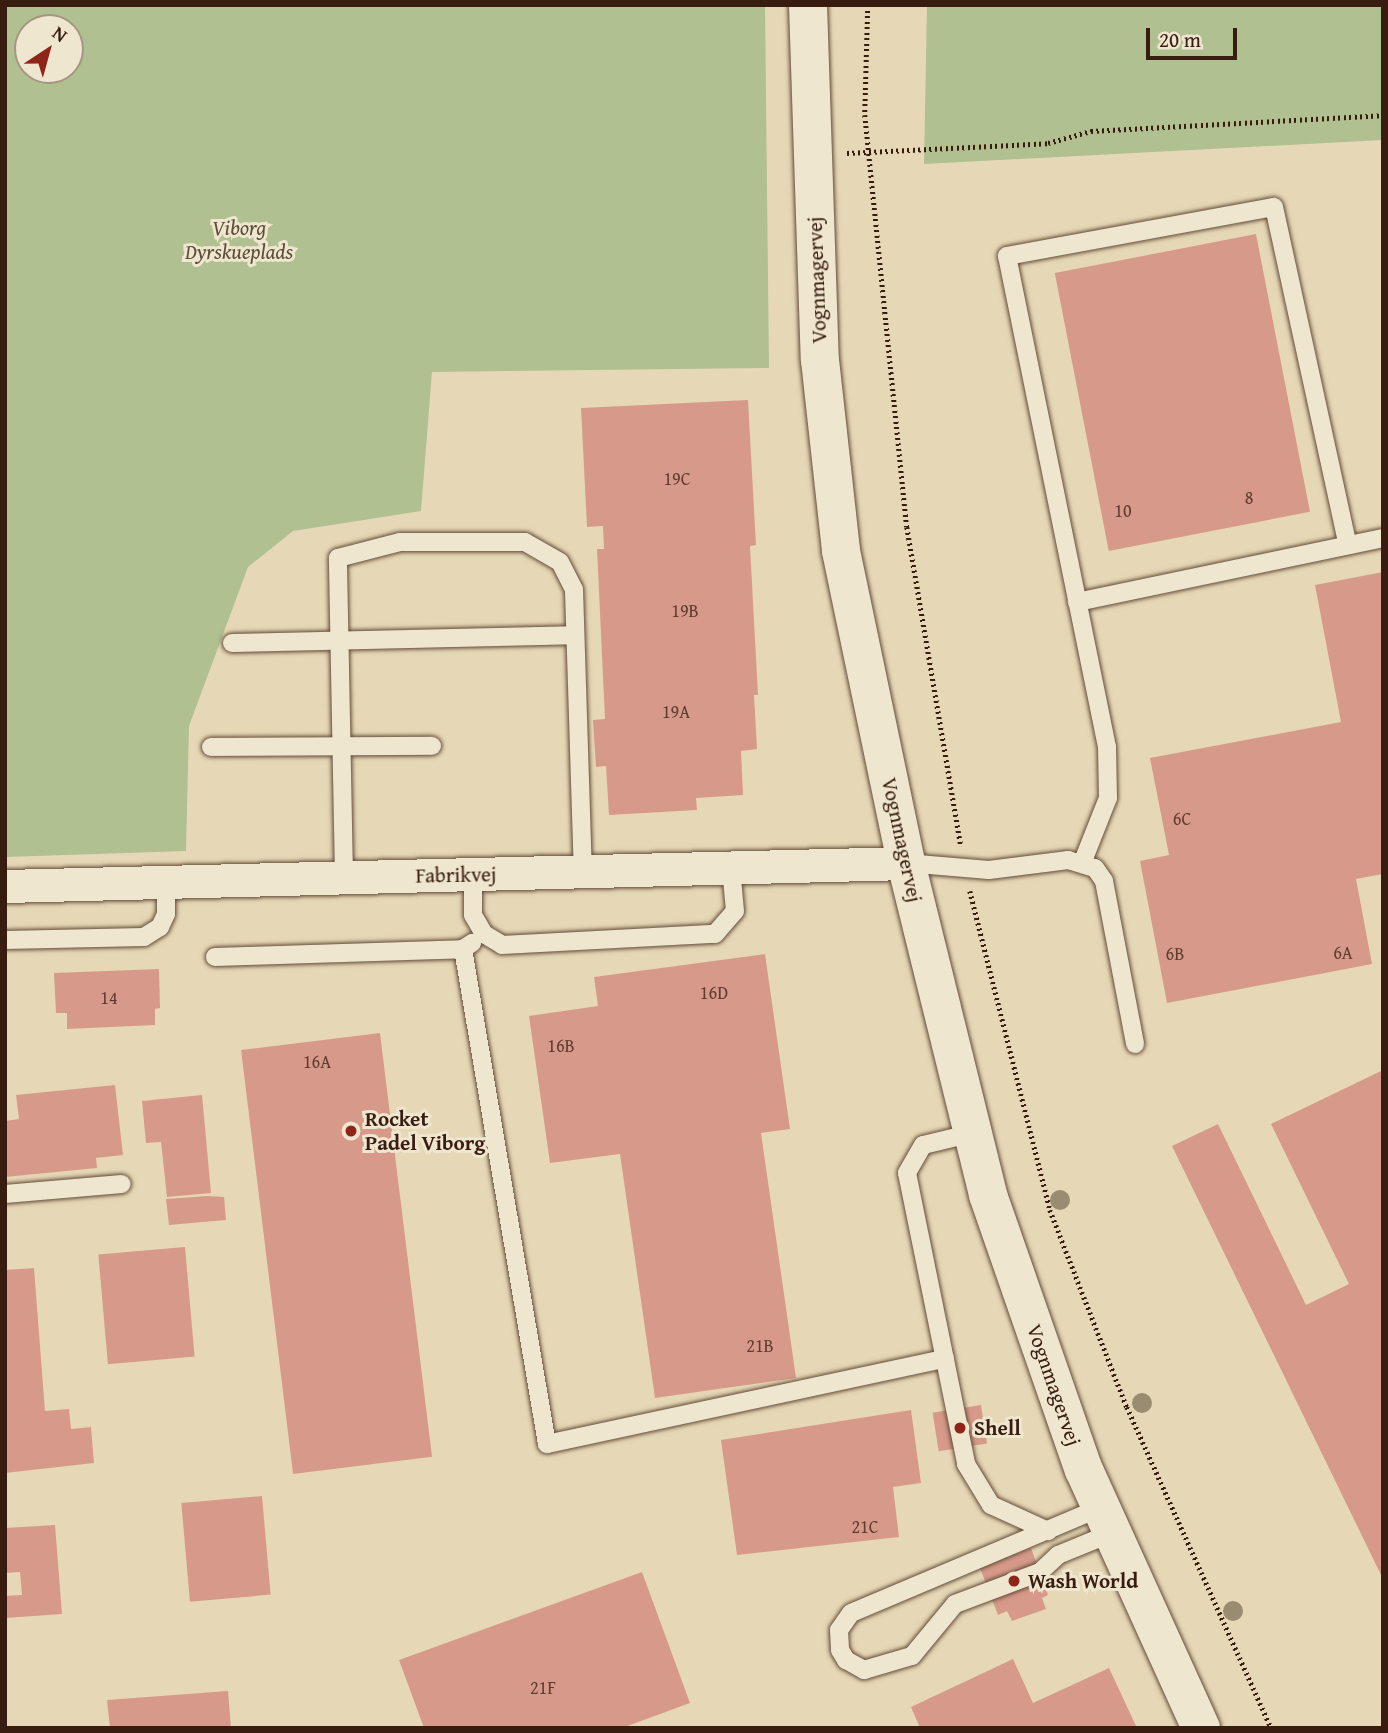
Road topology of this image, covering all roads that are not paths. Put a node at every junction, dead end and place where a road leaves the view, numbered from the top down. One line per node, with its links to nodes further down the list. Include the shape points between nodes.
1 (808, 5): 12 (street, Vognmagervej, via 820,360 838,524)
2 (1383, 538): 3 (lane)
3 (1348, 545): 4 (lane); 4 (lane, via 1274,207 1007,256)
4 (1077, 602): 11 (lane, via 1107,747 1108,772 1108,798)
5 (575, 635): 6 (lane); 6 (lane, via 574,590 560,562 525,542 400,542 338,558); 14 (lane)
6 (340, 640): 7 (lane); 8 (lane)
7 (232, 643)
8 (342, 746): 9 (lane); 10 (lane); 16 (lane)
9 (432, 746)
10 (211, 747)
11 (1083, 861): 12 (lane, via 989,870); 23 (lane, via 1104,881)
12 (906, 863): 13 (street, Fabrikvej); 24 (street, Vognmagervej)
13 (731, 868): 14 (street, Fabrikvej); 19 (lane, via 735,911 715,934 502,945)
14 (583, 871): 15 (street, Fabrikvej)
15 (473, 874): 16 (street, Fabrikvej); 19 (lane, via 473,915)
16 (344, 877): 17 (street, Fabrikvej)
17 (166, 882): 18 (street, Fabrikvej); 20 (lane, via 166,914 160,927 144,937)
18 (5, 886)
19 (484, 934): 21 (lane)
20 (5, 940)
21 (463, 949): 22 (lane); 27 (lane, via 547,1444)
22 (215, 957)
23 (1135, 1044)
24 (973, 1133): 27 (lane, via 923,1145 907,1172); 28 (street, Vognmagervej, via 988,1195 1084,1470)
25 (122, 1184): 26 (lane)
26 (5, 1194)
27 (945, 1359): 29 (lane, via 966,1464 991,1505)
28 (1108, 1520): 29 (lane); 29 (lane, via 1040,1572 955,1604 912,1656 874,1670 846,1660 838,1640 851,1613); 30 (street, Vognmagervej)
29 (1048, 1531)
30 (1163, 1638): 31 (street, Vognmagervej); 32 (street, Vognmagervej)
31 (1201, 1728)
32 (1215, 1728)

